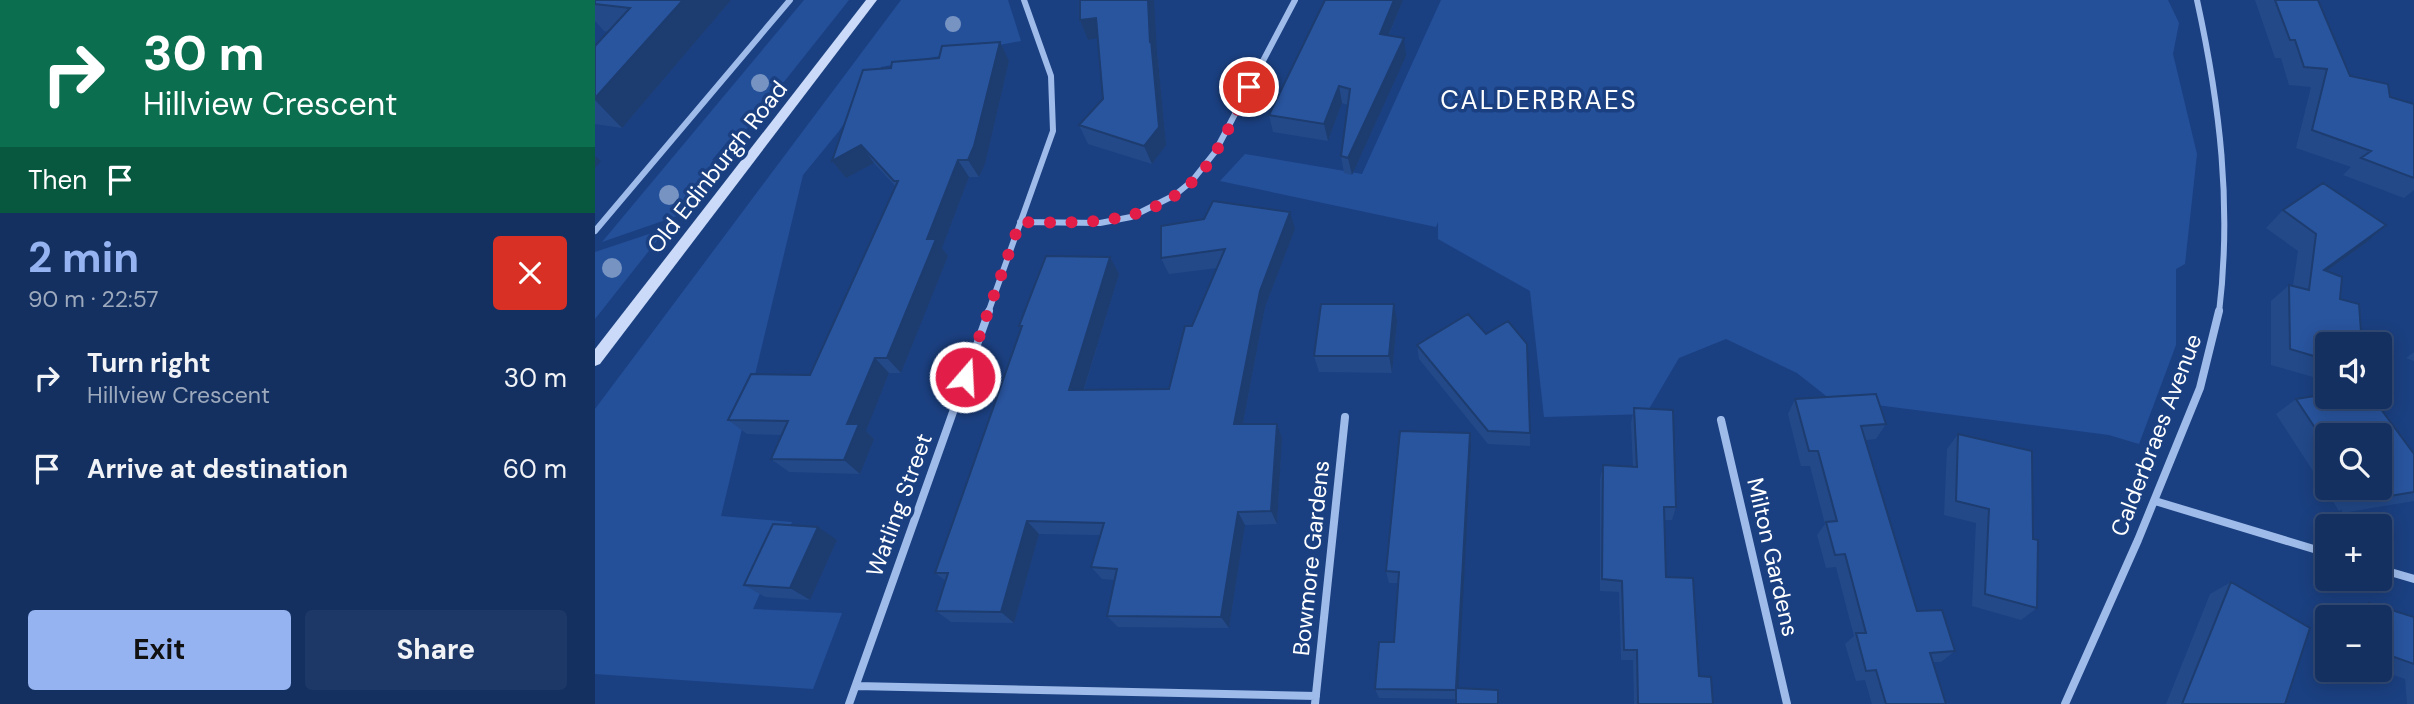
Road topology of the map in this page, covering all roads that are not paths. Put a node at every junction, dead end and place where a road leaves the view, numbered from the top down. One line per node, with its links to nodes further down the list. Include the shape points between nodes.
1 (790, 0): 7 (street)
2 (872, 0): 8 (main road, Old Edinburgh Road)
3 (1024, 0): 6 (street, Watling Street, via 1052,73 1056,100 1053,131)
4 (1295, 0): 6 (street, via 1215,152 1175,195 1131,217 1100,223)
5 (2197, 0): 11 (street, Calderbraes Avenue, via 2221,114 2226,217 2221,300 2210,358)
6 (1020, 222): 15 (street, Watling Street)
7 (595, 231)
8 (595, 360)
9 (1345, 417): 16 (street, Bowmore Gardens)
10 (1721, 420): 18 (street, Milton Gardens)
11 (2155, 501): 12 (street); 19 (street, Calderbraes Avenue)
12 (2315, 549)
13 (2392, 573): 14 (street)
14 (2414, 579)
15 (856, 685): 16 (street); 17 (street, Watling Street)
16 (1315, 700)
17 (849, 704)
18 (1787, 704)
19 (2065, 704)

